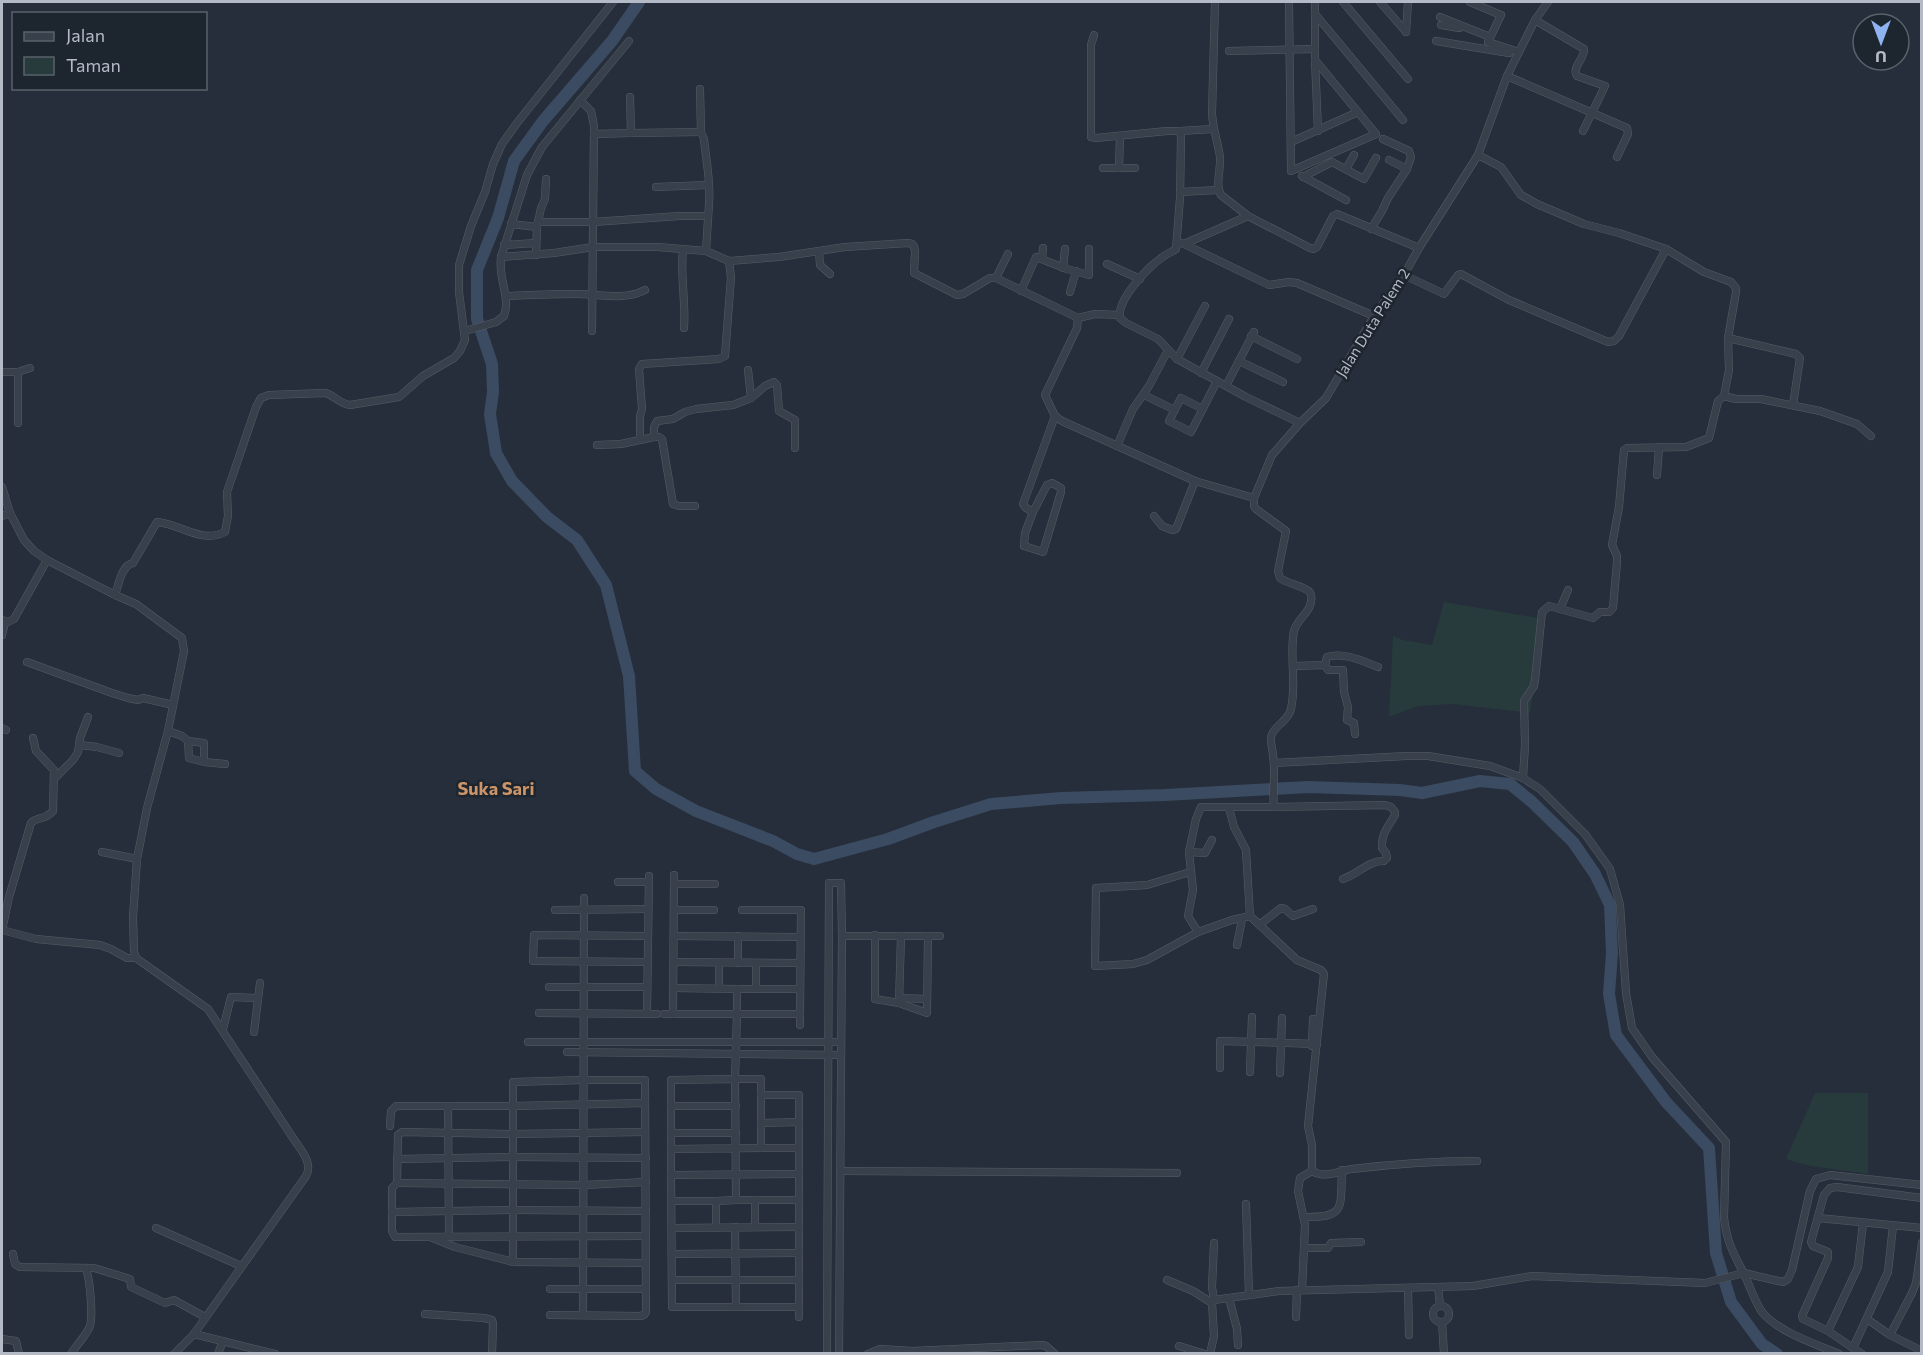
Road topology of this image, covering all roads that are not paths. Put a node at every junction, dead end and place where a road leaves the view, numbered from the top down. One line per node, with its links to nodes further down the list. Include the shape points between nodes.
1 (613, 2): 100 (street, via 517,123 493,164 459,265 459,292)
2 (1215, 2): 31 (street)
3 (1289, 2): 19 (street)
4 (1315, 2): 11 (street)
5 (1343, 2): 24 (street)
6 (1379, 2): 7 (street); 8 (street, via 1406,32)
7 (1387, 2)
8 (1408, 2)
9 (1470, 2): 15 (street, via 1501,15)
10 (1548, 2): 12 (street, Jalan Duta Palem 2)
11 (1315, 14): 18 (street); 30 (street)
12 (1535, 20): 21 (street, Jalan Duta Palem 2); 29 (street, via 1585,51 1575,74 1605,86)
13 (1441, 21): 15 (street)
14 (1094, 35): 38 (street, via 1090,136)
15 (1490, 37): 21 (street, via 1488,42)
16 (629, 41): 27 (street)
17 (1436, 41): 21 (street)
18 (1315, 49): 19 (street); 22 (street)
19 (1289, 50): 20 (street); 40 (street)
20 (1229, 51)
21 (1518, 53): 23 (street, Jalan Duta Palem 2)
22 (1315, 60): 28 (street); 33 (street)
23 (1507, 76): 29 (street); 42 (street, Jalan Duta Palem 2)
24 (1408, 79)
25 (700, 89): 35 (street)
26 (630, 97): 36 (street)
27 (580, 100): 37 (street, via 591,111); 62 (street, via 537,156)
28 (1358, 112): 33 (street); 51 (street, via 1376,134)
29 (1593, 113): 34 (street); 43 (street, via 1628,129)
30 (1403, 120)
31 (1213, 129): 32 (street); 56 (street, via 1220,158)
32 (1180, 131): 38 (street); 57 (street)
33 (1318, 131): 40 (street)
34 (1583, 131)
35 (701, 132): 36 (street); 54 (street)
36 (631, 133): 37 (street)
37 (594, 134): 61 (street)
38 (1120, 136): 47 (street)
39 (1383, 139): 50 (street, via 1409,151 1412,157)
40 (1291, 142): 51 (street)
41 (1354, 155): 49 (street)
42 (1478, 155): 70 (street, Jalan Duta Palem 2); 73 (street, via 1501,167 1521,195 1537,204 1584,224)
43 (1617, 157)
44 (1376, 158): 49 (street, via 1364,179)
45 (1389, 160): 50 (street)
46 (1103, 168): 47 (street)
47 (1119, 168): 48 (street)
48 (1135, 168)
49 (1346, 169): 52 (street, via 1332,162)
50 (1407, 170): 64 (street)
51 (1291, 171): 52 (street)
52 (1303, 177): 58 (street)
53 (546, 179): 63 (street)
54 (708, 185): 55 (street); 59 (street)
55 (656, 187)
56 (1218, 190): 57 (street); 60 (street)
57 (1180, 192): 66 (street)
58 (1346, 200)
59 (707, 216): 61 (street); 75 (street)
60 (1248, 216): 64 (street, via 1314,249 1335,214); 66 (street)
61 (593, 222): 63 (street); 68 (street)
62 (511, 224): 63 (street); 67 (street)
63 (538, 224): 65 (street)
64 (1371, 229): 70 (street)
65 (536, 243): 67 (street); 78 (street)
66 (1180, 243): 88 (street); 96 (street, via 1269,285 1297,283)
67 (504, 245): 79 (street)
68 (593, 247): 74 (street); 78 (street); 92 (street)
69 (1043, 248): 80 (street)
70 (1419, 248): 86 (street, Jalan Duta Palem 2)
71 (1065, 249): 83 (street)
72 (1089, 249): 84 (street, via 1089,275)
73 (1666, 249): 86 (street, via 1619,336 1608,342 1509,300 1461,274 1444,294); 102 (street, via 1704,273 1735,285)
74 (683, 250): 75 (street); 99 (street)
75 (706, 250): 81 (street)
76 (819, 251): 81 (street); 85 (street, via 820,265); 87 (street, via 912,244 916,276 957,295)
77 (1008, 254): 87 (street)
78 (536, 255): 79 (street)
79 (501, 257): 93 (street, via 500,275)
80 (1042, 259): 83 (street); 90 (street, via 1036,257)
81 (729, 261): 126 (street, via 725,356 642,364)
82 (1107, 264): 88 (street)
83 (1063, 268): 84 (street)
84 (1076, 272): 91 (street)
85 (830, 274)
86 (1404, 275): 96 (street, Jalan Duta Palem 2)
87 (996, 278): 90 (street)
88 (1140, 279): 95 (street, via 1121,305)
89 (645, 290): 92 (street, via 621,296)
90 (1021, 291): 97 (street)
91 (1070, 292)
92 (593, 294): 93 (street); 101 (street)
93 (506, 296): 100 (street, via 504,316)
94 (1205, 306): 104 (street)
95 (1119, 315): 97 (street); 103 (street, via 1122,321 1158,339)
96 (1374, 316): 123 (street, Jalan Duta Palem 2, via 1326,398)
97 (1078, 318): 121 (street, via 1077,328 1046,393)
98 (1229, 319): 111 (street)
99 (684, 328)
100 (468, 329): 142 (street, via 454,358 423,375 397,398 350,405 327,394 261,398 228,488 225,532 205,537 157,522 134,563 124,570)
101 (592, 332)
102 (1728, 338): 116 (street, via 1729,370); 118 (street, via 1799,356)
103 (1168, 350): 104 (street); 128 (street, via 1133,409)
104 (1177, 359): 111 (street)
105 (1297, 359): 106 (street, via 1252,334)
106 (1239, 361): 113 (street); 114 (street)
107 (30, 368): 110 (street)
108 (748, 370): 117 (street)
109 (2, 372): 110 (street)
110 (18, 372): 122 (street)
111 (1201, 372): 112 (street)
112 (1217, 381): 114 (street); 119 (street)
113 (1283, 382)
114 (1226, 386): 123 (street)
115 (1146, 396): 120 (street)
116 (1724, 396): 118 (street); 129 (street, via 1718,401 1708,438 1686,447)
117 (751, 398): 125 (street, via 728,407 696,409 657,421); 130 (street, via 769,383 776,384 779,411 795,420)
118 (1793, 405): 124 (street, via 1857,424)
119 (1203, 409): 120 (street, via 1181,398); 120 (street, via 1191,432 1169,422)
120 (1175, 410)
121 (1055, 416): 128 (street); 136 (street, via 1023,503)
122 (18, 423)
123 (1300, 423): 134 (street, Jalan Duta Palem 2, via 1272,455)
124 (1871, 436)
125 (654, 437): 126 (street); 135 (street, via 662,439 673,504)
126 (640, 439): 127 (street)
127 (597, 445)
128 (1117, 446): 132 (street)
129 (1659, 447): 131 (street); 143 (street, via 1624,450 1612,544 1617,556 1612,610 1593,618)
130 (795, 448)
131 (1657, 475)
132 (1195, 481): 134 (street); 139 (street, via 1176,529 1162,526)
133 (2, 487): 137 (street)
134 (1254, 498): 148 (street, via 1256,509 1286,531 1278,575 1283,581 1309,591 1311,598 1308,613 1295,627)
135 (695, 506)
136 (1034, 512): 136 (street, via 1023,545 1043,552 1061,488 1047,484)
137 (10, 513): 138 (street); 140 (street, via 24,540)
138 (2, 516)
139 (1154, 516)
140 (47, 560): 142 (street); 144 (street, via 14,619)
141 (1568, 590): 143 (street)
142 (115, 596): 150 (street, via 141,607 182,638 184,651)
143 (1560, 609): 162 (street, via 1549,606 1542,613 1534,686 1524,701)
144 (4, 621): 145 (street)
145 (2, 635)
146 (27, 662): 150 (street, via 112,693)
147 (1325, 665): 148 (street); 149 (street, via 1327,657 1336,656 1356,658); 153 (street, via 1328,670 1343,670 1347,720 1354,723)
148 (1294, 666): 159 (street, via 1289,716 1270,737)
149 (1378, 667)
150 (173, 705): 152 (street)
151 (88, 717): 156 (street)
152 (168, 731): 155 (street); 168 (street)
153 (1355, 734)
154 (33, 738): 161 (street, via 36,751 52,767)
155 (188, 741): 158 (street, via 190,759); 158 (street, via 204,743)
156 (80, 745): 157 (street); 161 (street, via 73,760)
157 (119, 753)
158 (204, 762): 160 (street)
159 (1274, 763): 162 (street, via 1428,756 1490,766); 163 (street)
160 (225, 765)
161 (55, 778): 185 (street, via 52,812 31,823)
162 (1523, 778): 331 (street, via 1568,816 1610,869 1620,905 1632,1029 1726,1142 1725,1229)
163 (1274, 803): 164 (street); 171 (street, via 1391,807 1395,815 1382,834 1387,858)
164 (1229, 808): 167 (street, via 1201,807); 183 (street, via 1246,850)
165 (1212, 840): 167 (street, via 1204,853)
166 (102, 852): 168 (street)
167 (1189, 852): 169 (street)
168 (137, 859): 199 (street, via 133,917)
169 (1191, 872): 186 (street, via 1188,916); 186 (street, via 1147,885 1096,888 1095,966 1147,960)
170 (674, 875): 173 (street)
171 (1343, 879)
172 (618, 882): 177 (street, via 649,879)
173 (674, 884): 174 (street); 180 (street)
174 (715, 884)
175 (584, 898): 176 (street)
176 (584, 909): 177 (street); 179 (street); 187 (street)
177 (648, 909): 188 (street)
178 (1313, 909): 184 (street, via 1293,916 1281,908)
179 (555, 910)
180 (675, 910): 181 (street); 189 (street)
181 (714, 910)
182 (742, 910): 196 (street, via 801,910)
183 (1246, 918): 184 (street); 186 (street); 198 (street)
184 (1259, 926): 238 (street, via 1297,960 1322,971)
185 (3, 930): 197 (street); 199 (street, via 36,939 100,945 127,958)
186 (1198, 932)
187 (585, 935): 188 (street); 200 (street); 200 (street, via 534,935 533,961)
188 (648, 936): 201 (street)
189 (674, 936): 190 (street); 202 (street)
190 (738, 936): 196 (street); 204 (street)
191 (842, 936): 192 (street); 235 (street, via 841,883 829,883); 236 (street)
192 (875, 936): 193 (street); 218 (street, via 874,999)
193 (901, 936): 194 (street); 218 (street)
194 (928, 936): 195 (street); 217 (street)
195 (940, 936)
196 (800, 937): 206 (street)
197 (2, 939)
198 (1237, 945)
199 (136, 957): 229 (street, via 208,1009)
200 (585, 962): 201 (street); 209 (street)
201 (647, 962): 210 (street)
202 (674, 962): 203 (street); 211 (street)
203 (719, 963): 204 (street); 212 (street)
204 (738, 963): 205 (street)
205 (756, 963): 206 (street); 214 (street)
206 (800, 963): 215 (street)
207 (260, 983): 216 (street)
208 (549, 987): 209 (street)
209 (585, 987): 210 (street); 220 (street)
210 (648, 987): 221 (street)
211 (674, 988): 212 (street); 222 (street)
212 (719, 988): 213 (street)
213 (737, 988): 214 (street); 223 (street)
214 (756, 988): 215 (street)
215 (800, 989): 224 (street)
216 (258, 998): 229 (street, via 231,997); 230 (street)
217 (927, 999): 218 (street); 218 (street, via 927,1014)
218 (899, 1001)
219 (539, 1013): 220 (street)
220 (585, 1013): 221 (street); 233 (street)
221 (647, 1014): 222 (street)
222 (673, 1014): 223 (street)
223 (737, 1014): 224 (street); 234 (street)
224 (800, 1014): 228 (street)
225 (1252, 1017): 231 (street)
226 (1282, 1018): 237 (street)
227 (1313, 1019): 238 (street)
228 (800, 1026)
229 (223, 1029): 329 (street, via 295,1141 309,1171)
230 (254, 1032)
231 (1251, 1041): 237 (street); 244 (street, via 1220,1041); 245 (street)
232 (528, 1042): 233 (street)
233 (584, 1042): 234 (street); 240 (street)
234 (737, 1042): 235 (street); 241 (street)
235 (827, 1042): 236 (street); 242 (street)
236 (840, 1042): 243 (street)
237 (1281, 1042): 238 (street); 246 (street)
238 (1314, 1044): 247 (street); 277 (street, via 1308,1125)
239 (567, 1052): 240 (street)
240 (584, 1052): 241 (street); 249 (street)
241 (735, 1053): 242 (street); 248 (street)
242 (828, 1055): 243 (street); 283 (street)
243 (841, 1055): 282 (street)
244 (1220, 1068)
245 (1250, 1072)
246 (1280, 1072)
247 (1311, 1076)
248 (735, 1079): 250 (street, via 761,1079); 255 (street, via 671,1080); 256 (street)
249 (584, 1080): 251 (street, via 645,1080); 252 (street); 254 (street, via 515,1081)
250 (761, 1095): 257 (street); 258 (street, via 798,1095)
251 (645, 1103): 252 (street); 261 (street)
252 (584, 1105): 254 (street); 263 (street)
253 (448, 1106): 254 (street); 259 (street, via 396,1106 391,1111); 260 (street)
254 (513, 1106): 265 (street)
255 (671, 1106): 256 (street); 264 (street)
256 (736, 1106): 262 (street)
257 (761, 1122): 258 (street); 266 (street)
258 (799, 1122): 267 (street)
259 (390, 1126)
260 (448, 1132): 265 (street); 271 (street); 274 (street, via 399,1133)
261 (645, 1132): 263 (street); 273 (street)
262 (736, 1132): 264 (street); 269 (street)
263 (584, 1133): 265 (street); 272 (street)
264 (671, 1133): 268 (street)
265 (512, 1134): 270 (street)
266 (761, 1148): 267 (street); 269 (street)
267 (799, 1148): 279 (street)
268 (671, 1149): 269 (street); 280 (street)
269 (736, 1149): 281 (street)
270 (513, 1157): 271 (street); 272 (street); 287 (street)
271 (449, 1158): 274 (street); 286 (street)
272 (584, 1158): 273 (street); 288 (street)
273 (646, 1158): 284 (street)
274 (397, 1159): 285 (street)
275 (1477, 1161): 276 (street, via 1414,1162)
276 (1341, 1170): 277 (street, via 1323,1175); 302 (street, via 1337,1211 1325,1218)
277 (1312, 1171): 302 (street, via 1299,1181)
278 (1177, 1173): 282 (street)
279 (799, 1174): 281 (street); 294 (street)
280 (671, 1175): 281 (street); 295 (street)
281 (736, 1175): 292 (street)
282 (840, 1175): 283 (street); 374 (street)
283 (827, 1178): 373 (street)
284 (646, 1182): 288 (street); 300 (street)
285 (397, 1183): 286 (street); 301 (street, via 392,1188)
286 (448, 1184): 287 (street); 297 (street)
287 (513, 1184): 288 (street); 298 (street)
288 (584, 1185): 299 (street)
289 (1922, 1185): 331 (street, via 1830,1175 1816,1179 1788,1279 1779,1282)
290 (1922, 1198): 303 (street, via 1830,1188)
291 (716, 1200): 292 (street); 295 (street); 312 (street)
292 (736, 1200): 293 (street)
293 (755, 1200): 294 (street); 307 (street)
294 (799, 1200): 308 (street)
295 (672, 1201): 311 (street)
296 (1246, 1204): 342 (street)
297 (448, 1210): 298 (street); 301 (street); 315 (street)
298 (513, 1210): 299 (street); 317 (street)
299 (584, 1211): 300 (street); 313 (street)
300 (646, 1211): 316 (street)
301 (392, 1212): 314 (street, via 395,1237)
302 (1304, 1217): 321 (street)
303 (1818, 1218): 304 (street); 354 (street, via 1811,1244 1828,1252 1828,1258 1802,1317)
304 (1863, 1223): 305 (street); 354 (street, via 1858,1267)
305 (1893, 1226): 309 (street); 353 (street, via 1888,1272)
306 (735, 1227): 307 (street); 312 (street); 322 (street)
307 (755, 1227): 308 (street)
308 (799, 1227): 323 (street)
309 (1922, 1227)
310 (156, 1228): 329 (street)
311 (672, 1228): 312 (street); 325 (street)
312 (716, 1228)
313 (584, 1235): 316 (street); 317 (street); 327 (street)
314 (428, 1236): 315 (street); 326 (street)
315 (449, 1236): 317 (street)
316 (646, 1236): 328 (street)
317 (512, 1237): 326 (street)
318 (1361, 1242): 321 (street)
319 (1214, 1243): 344 (street)
320 (1922, 1243): 357 (street, via 1916,1282)
321 (1304, 1248): 341 (street)
322 (736, 1253): 323 (street); 325 (street); 333 (street)
323 (799, 1253): 334 (street)
324 (13, 1254): 330 (street, via 20,1267)
325 (672, 1254): 332 (street)
326 (513, 1262): 327 (street)
327 (584, 1263): 328 (street); 339 (street)
328 (646, 1263): 340 (street)
329 (241, 1266): 350 (street)
330 (86, 1269): 350 (street, via 100,1269 130,1279 130,1287 165,1303 174,1300); 368 (street, via 90,1323)
331 (1742, 1273): 336 (street, via 1707,1283 1549,1276); 380 (street, via 1766,1316)
332 (672, 1280): 333 (street); 346 (street, via 672,1307)
333 (736, 1280): 334 (street); 346 (street)
334 (799, 1280): 345 (street)
335 (1167, 1280): 344 (street)
336 (1438, 1287): 337 (street); 379 (street, via 1440,1305 1448,1308 1449,1314 1442,1322)
337 (1408, 1288): 341 (street); 356 (street)
338 (550, 1289): 339 (street)
339 (583, 1289): 340 (street); 349 (street)
340 (646, 1289): 349 (street, via 644,1315)
341 (1300, 1290): 342 (street); 352 (street)
342 (1249, 1294): 343 (street)
343 (1229, 1298): 344 (street); 360 (street)
344 (1213, 1301): 378 (street, via 1214,1336)
345 (799, 1306): 346 (street); 351 (street)
346 (736, 1307)
347 (425, 1314): 372 (street, via 492,1320)
348 (550, 1315): 349 (street)
349 (583, 1316)
350 (205, 1317): 355 (street)
351 (799, 1317)
352 (1296, 1317)
353 (1867, 1319): 357 (street); 362 (street)
354 (1828, 1331): 362 (street)
355 (194, 1334): 359 (street); 369 (street)
356 (1409, 1335)
357 (1890, 1335): 364 (street)
358 (2, 1339): 367 (street, via 15,1341)
359 (223, 1341): 365 (street); 370 (street)
360 (1238, 1345)
361 (1179, 1346): 377 (street)
362 (1853, 1348): 381 (street)
363 (1048, 1351): 366 (street, via 1042,1346); 376 (street)
364 (1922, 1351)
365 (265, 1352): 371 (street)
366 (913, 1352): 375 (street, via 880,1349)
367 (19, 1353)
368 (72, 1353)
369 (174, 1353)
370 (218, 1353)
371 (274, 1353)
372 (492, 1353)
373 (826, 1353)
374 (839, 1353)
375 (868, 1353)
376 (1055, 1353)
377 (1205, 1353)
378 (1210, 1353)
379 (1444, 1353)
380 (1839, 1353)
381 (1862, 1353)

